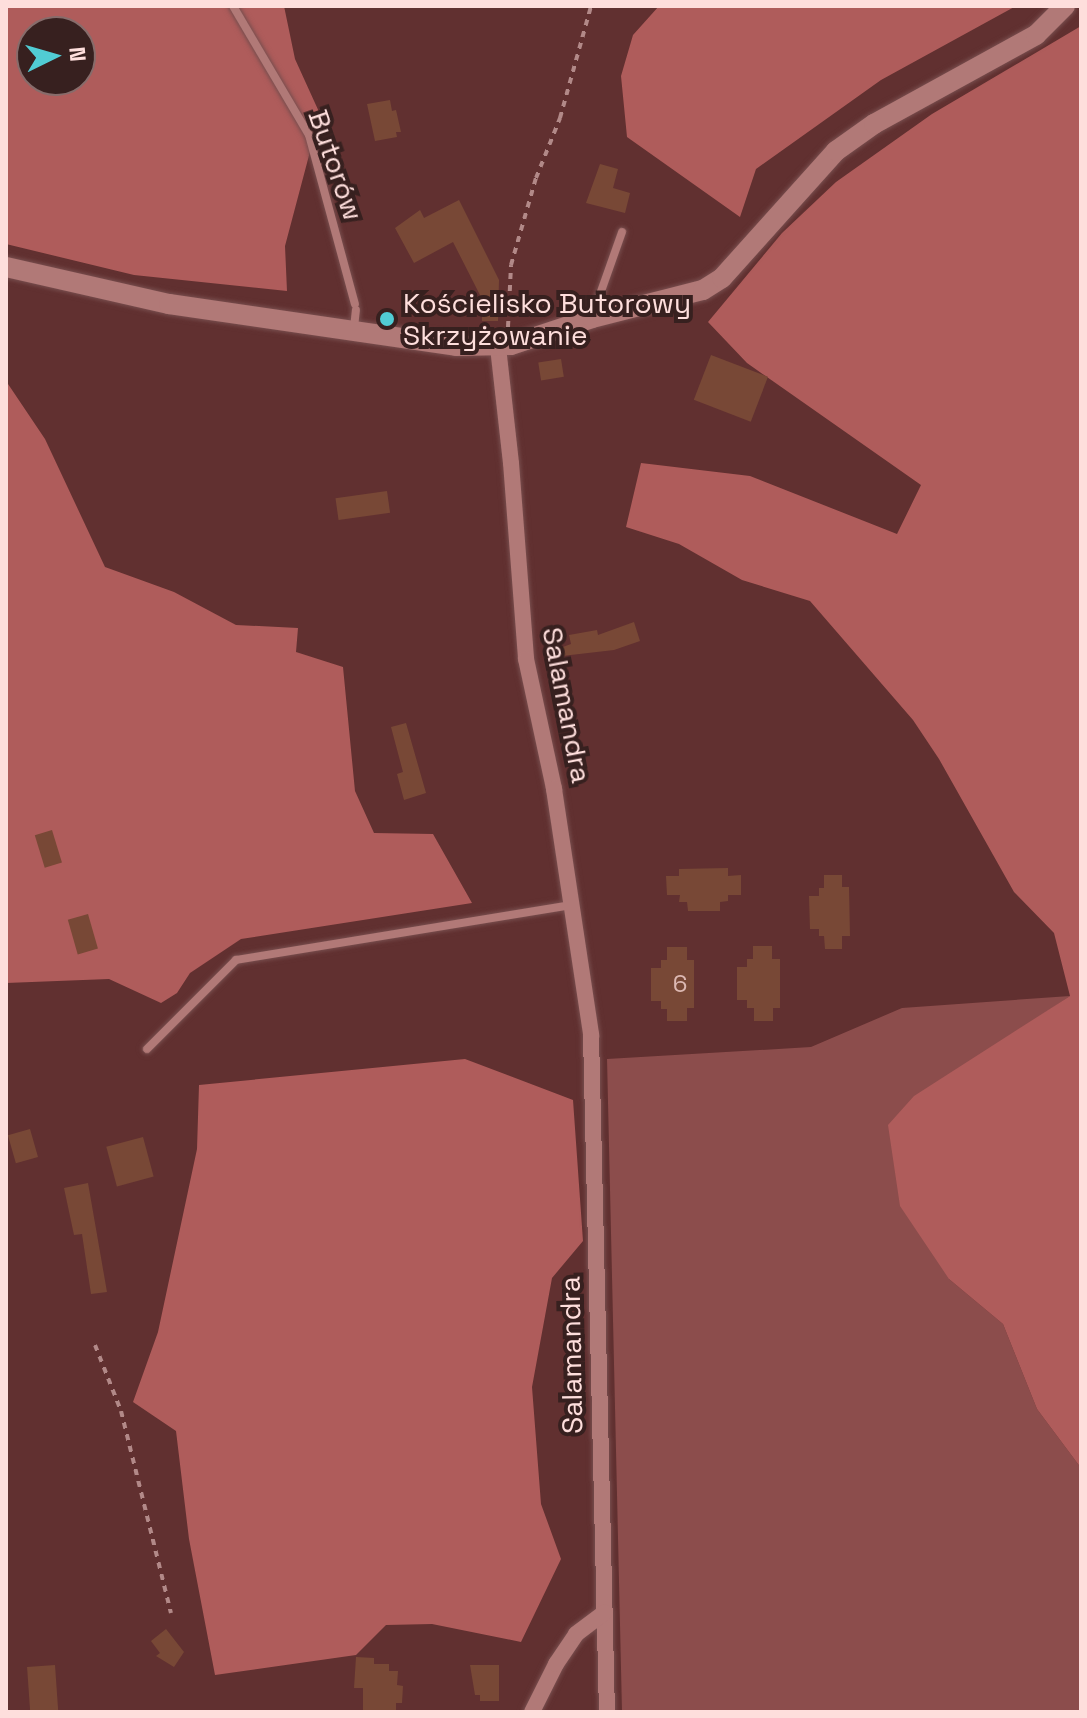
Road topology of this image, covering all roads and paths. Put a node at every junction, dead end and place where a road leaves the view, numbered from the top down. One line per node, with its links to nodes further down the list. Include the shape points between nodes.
1 (233, 6): 6 (lane, Butorów, via 309,135)
2 (591, 6): 8 (path, via 511,265)
3 (1065, 6): 7 (street, via 1036,35 874,124 836,151 722,278 703,290)
4 (622, 232): 7 (lane)
5 (6, 267): 6 (street, via 169,304)
6 (355, 314): 8 (street, via 456,346)
7 (592, 318): 8 (street)
8 (504, 346): 9 (street, Salamandra, via 526,659)
9 (572, 905): 10 (lane, via 236,960); 12 (street, Salamandra, via 591,1035)
10 (147, 1049)
11 (95, 1345): 13 (path, via 121,1411)
12 (605, 1612): 14 (street, via 576,1634); 15 (street, Salamandra)
13 (171, 1613)
14 (532, 1712)
15 (607, 1712)

